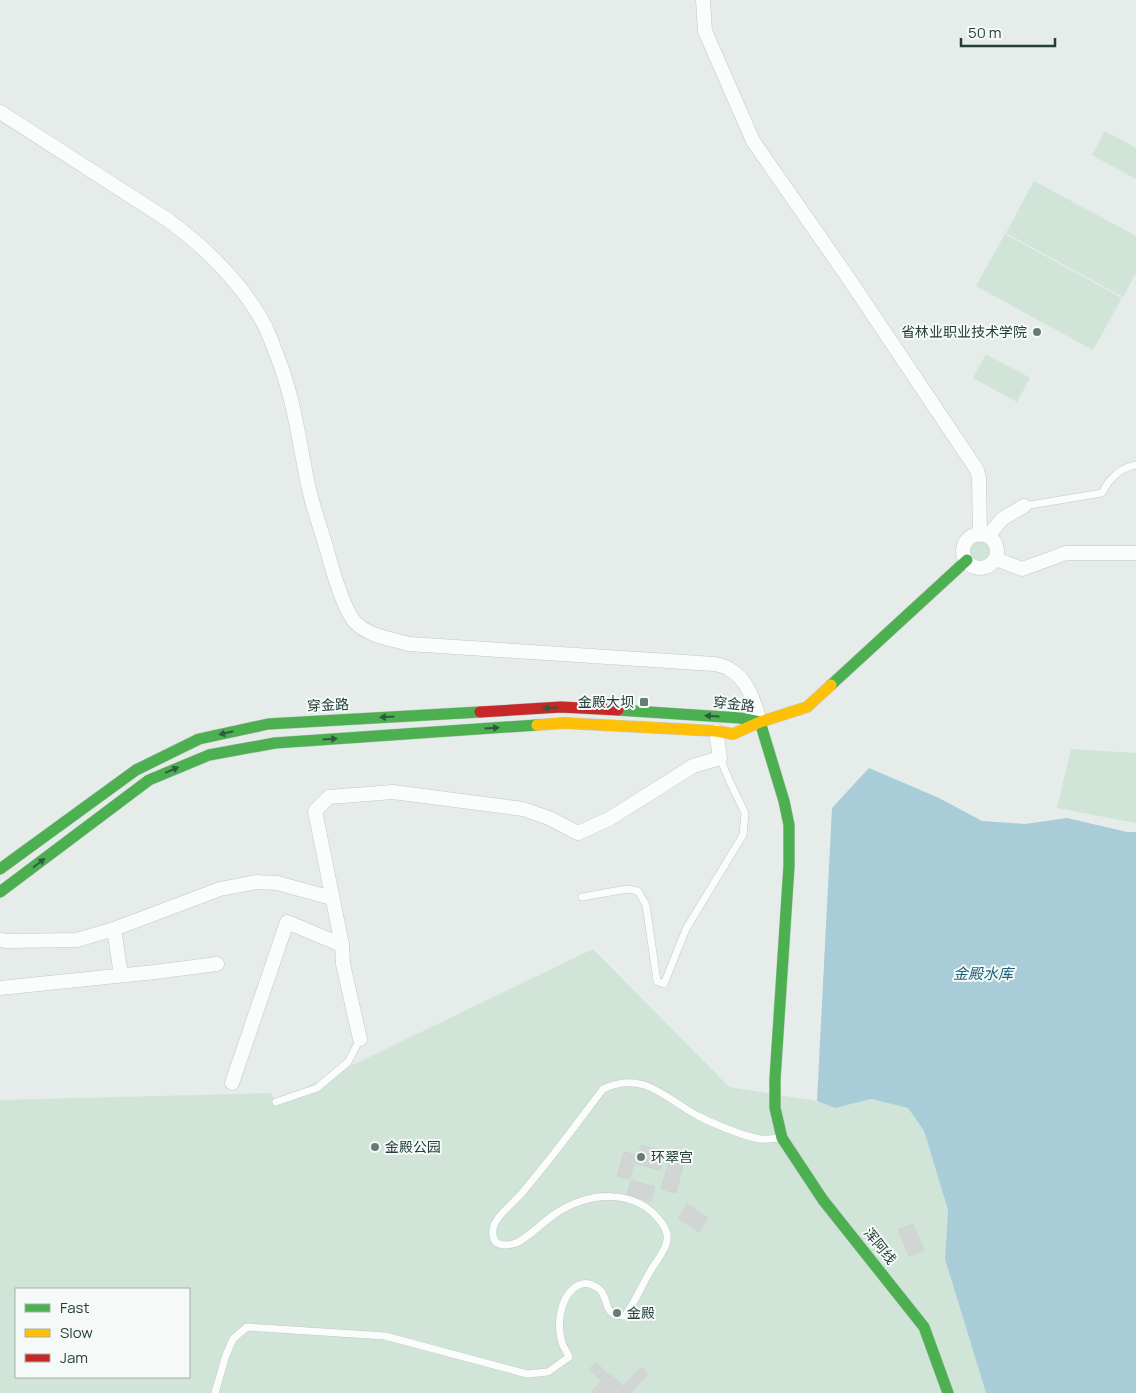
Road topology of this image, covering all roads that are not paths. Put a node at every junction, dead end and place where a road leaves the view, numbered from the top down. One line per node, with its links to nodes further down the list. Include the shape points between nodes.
1 (703, 0): 5 (street, via 705,31 753,141 977,470)
2 (0, 112): 9 (street, via 188,235 238,286 265,328 281,370 290,395 309,490 334,576 354,620 362,627 382,637 409,644 714,664 729,669 746,684)
3 (1136, 464): 4 (lane, via 1117,473 1102,493)
4 (1024, 506): 5 (street, via 1002,519)
5 (984, 536): 7 (street, via 996,545); 8 (street, via 971,537 967,541 964,546)
6 (1136, 553): 7 (street, via 1066,553 1022,569)
7 (996, 559): 8 (street, via 984,568 973,566)
8 (967, 560): 9 (main road, via 806,707)
9 (760, 722): 10 (main road, 穿金路, via 733,734); 12 (main road, 穿金路, one-way to 12, via 561,707 268,724 199,739 136,770); 25 (main road, 浑阿线, via 789,825 775,1078 775,1108)
10 (716, 731): 11 (street); 13 (main road, 穿金路, one-way to 10, via 149,780 209,755 275,743 564,723)
11 (720, 758): 14 (lane, via 745,813 742,834 686,929 664,984 657,981 646,905 638,891 627,889); 15 (street, via 692,766 609,819 578,833 523,809 393,792 329,797 315,811)
12 (0, 869)
13 (0, 892)
14 (582, 897)
15 (332, 898): 16 (street, via 277,883 256,882 220,890); 18 (street)
16 (114, 928): 17 (street, via 77,940); 20 (street)
17 (0, 940)
18 (342, 946): 22 (street, via 342,964); 23 (street, via 287,922)
19 (217, 964): 20 (street)
20 (121, 976): 21 (street)
21 (0, 988)
22 (360, 1039): 24 (lane, via 348,1062 317,1088)
23 (232, 1083)
24 (276, 1102)
25 (782, 1138): 26 (lane, via 761,1139 738,1133 699,1116 643,1084 628,1082 603,1089 525,1191 501,1215 492,1232 497,1243 516,1243 557,1213 595,1197 620,1197 644,1207 662,1223 666,1231 666,1247 625,1316 613,1314 608,1309 604,1292 594,1285 576,1286 566,1294 560,1319 562,1343 570,1357 548,1372 527,1374 385,1336 247,1327 233,1339); 27 (main road, 浑阿线, via 823,1200 924,1327)
26 (215, 1393)
27 (948, 1393)

